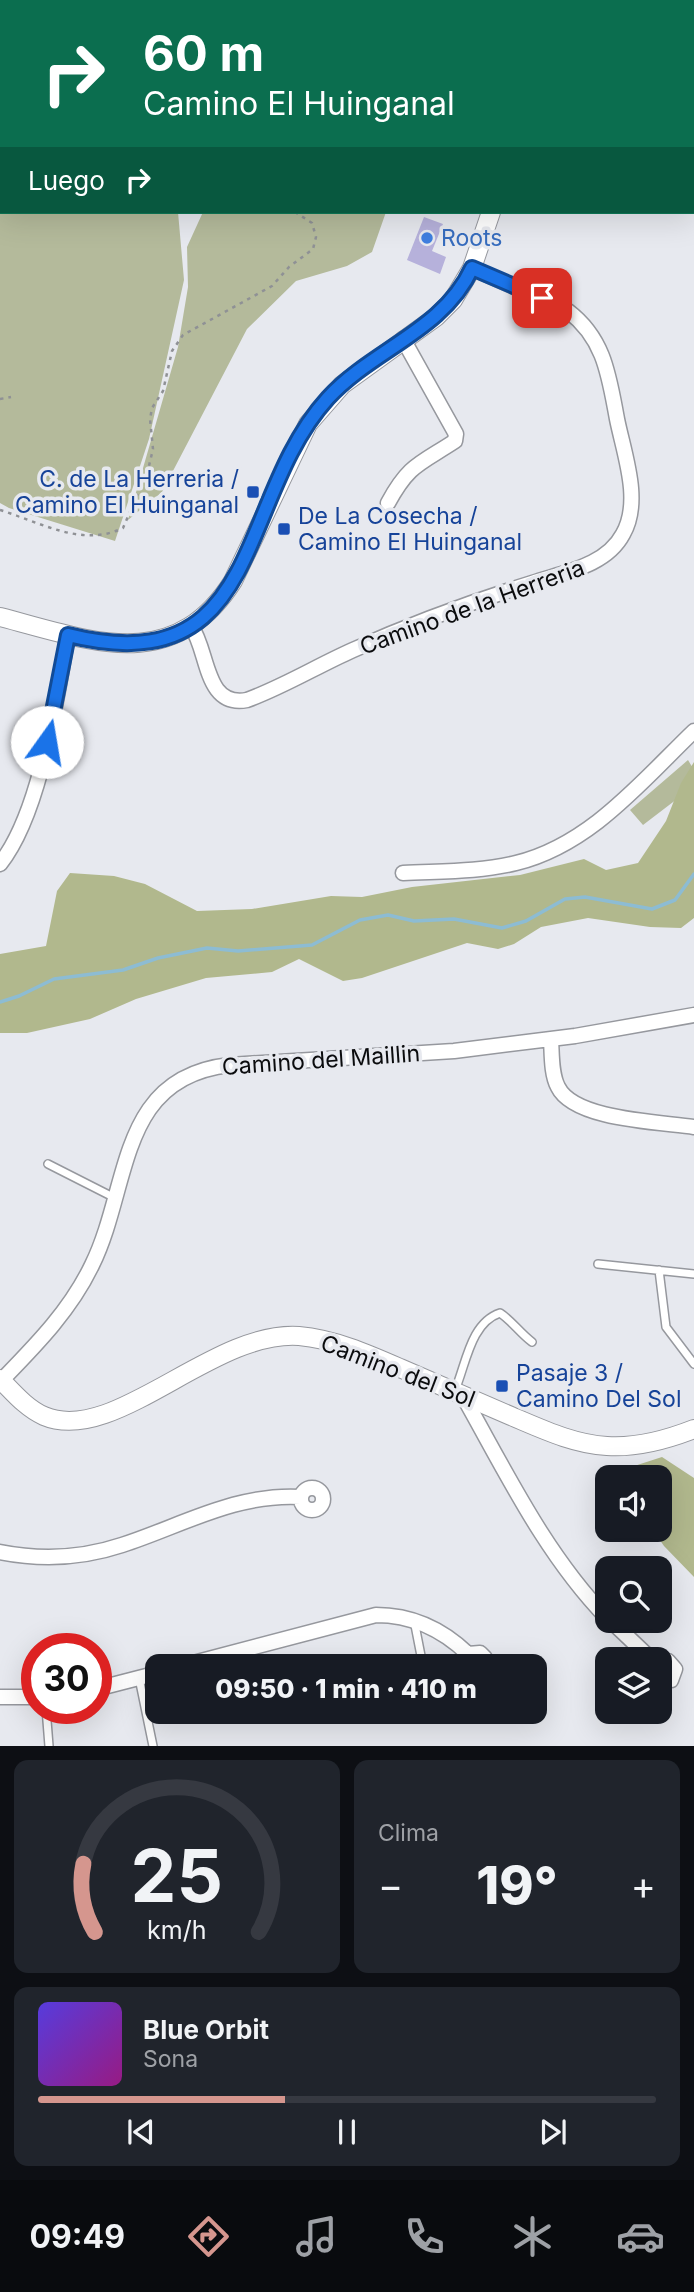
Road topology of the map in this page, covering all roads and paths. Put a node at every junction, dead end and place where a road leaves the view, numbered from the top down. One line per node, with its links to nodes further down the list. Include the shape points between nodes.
1 (298, 214): 8 (path, via 312,223 313,249 272,286 183,335 172,351 163,391 152,408 153,449 148,470 123,528 108,535 79,536)
2 (490, 214): 3 (street)
3 (472, 268): 4 (street, via 445,309); 10 (street, Camino de la Herreria, via 556,304 579,320 596,341 606,365 631,496 628,524 618,542 592,563 426,620 242,701 225,698 215,689)
4 (403, 340): 7 (street, via 456,434 455,441 411,469); 10 (street, via 355,374 318,410 299,439 233,581 210,611)
5 (11, 397): 6 (path)
6 (0, 400)
7 (387, 503)
8 (0, 510)
9 (0, 617): 11 (street)
10 (191, 626): 11 (street, via 154,642 129,645)
11 (68, 635): 13 (street, via 35,788 18,835)
12 (694, 731): 14 (street, via 607,814 564,845 513,864)
13 (0, 864)
14 (403, 873)
15 (694, 1015): 16 (street, Camino del Maillin)
16 (551, 1039): 17 (street, via 555,1082 570,1102 602,1113); 19 (street, Camino del Maillin, via 196,1071 169,1087 145,1113 130,1145)
17 (694, 1127)
18 (48, 1164): 19 (lane)
19 (116, 1198): 25 (street, Camino del Maillin, via 99,1249 74,1297 41,1340)
20 (598, 1264): 21 (lane)
21 (659, 1270): 22 (lane); 24 (lane, via 666,1327)
22 (694, 1274)
23 (532, 1342): 26 (lane, via 504,1315 494,1315 476,1333)
24 (694, 1364)
25 (1, 1380): 26 (street, Camino del Sol, via 43,1416 69,1422 88,1420 119,1409 236,1347 288,1336 355,1349)
26 (458, 1394): 27 (street, Camino del Sol, via 590,1444 647,1444); 30 (street, via 550,1546)
27 (694, 1429)
28 (301, 1497): 29 (street, via 245,1500 81,1555)
29 (0, 1552)
30 (595, 1605)
31 (414, 1619): 34 (street, via 364,1617); 35 (lane); 36 (street, via 439,1631)
32 (623, 1633): 33 (street)
33 (638, 1647)
34 (227, 1654)
35 (421, 1654)
36 (461, 1654)
37 (145, 1676): 38 (street)
38 (139, 1678): 39 (street); 44 (lane)
39 (112, 1685)
40 (0, 1696): 41 (street)
41 (21, 1697)
42 (47, 1724): 43 (lane)
43 (49, 1746)
44 (153, 1746)

